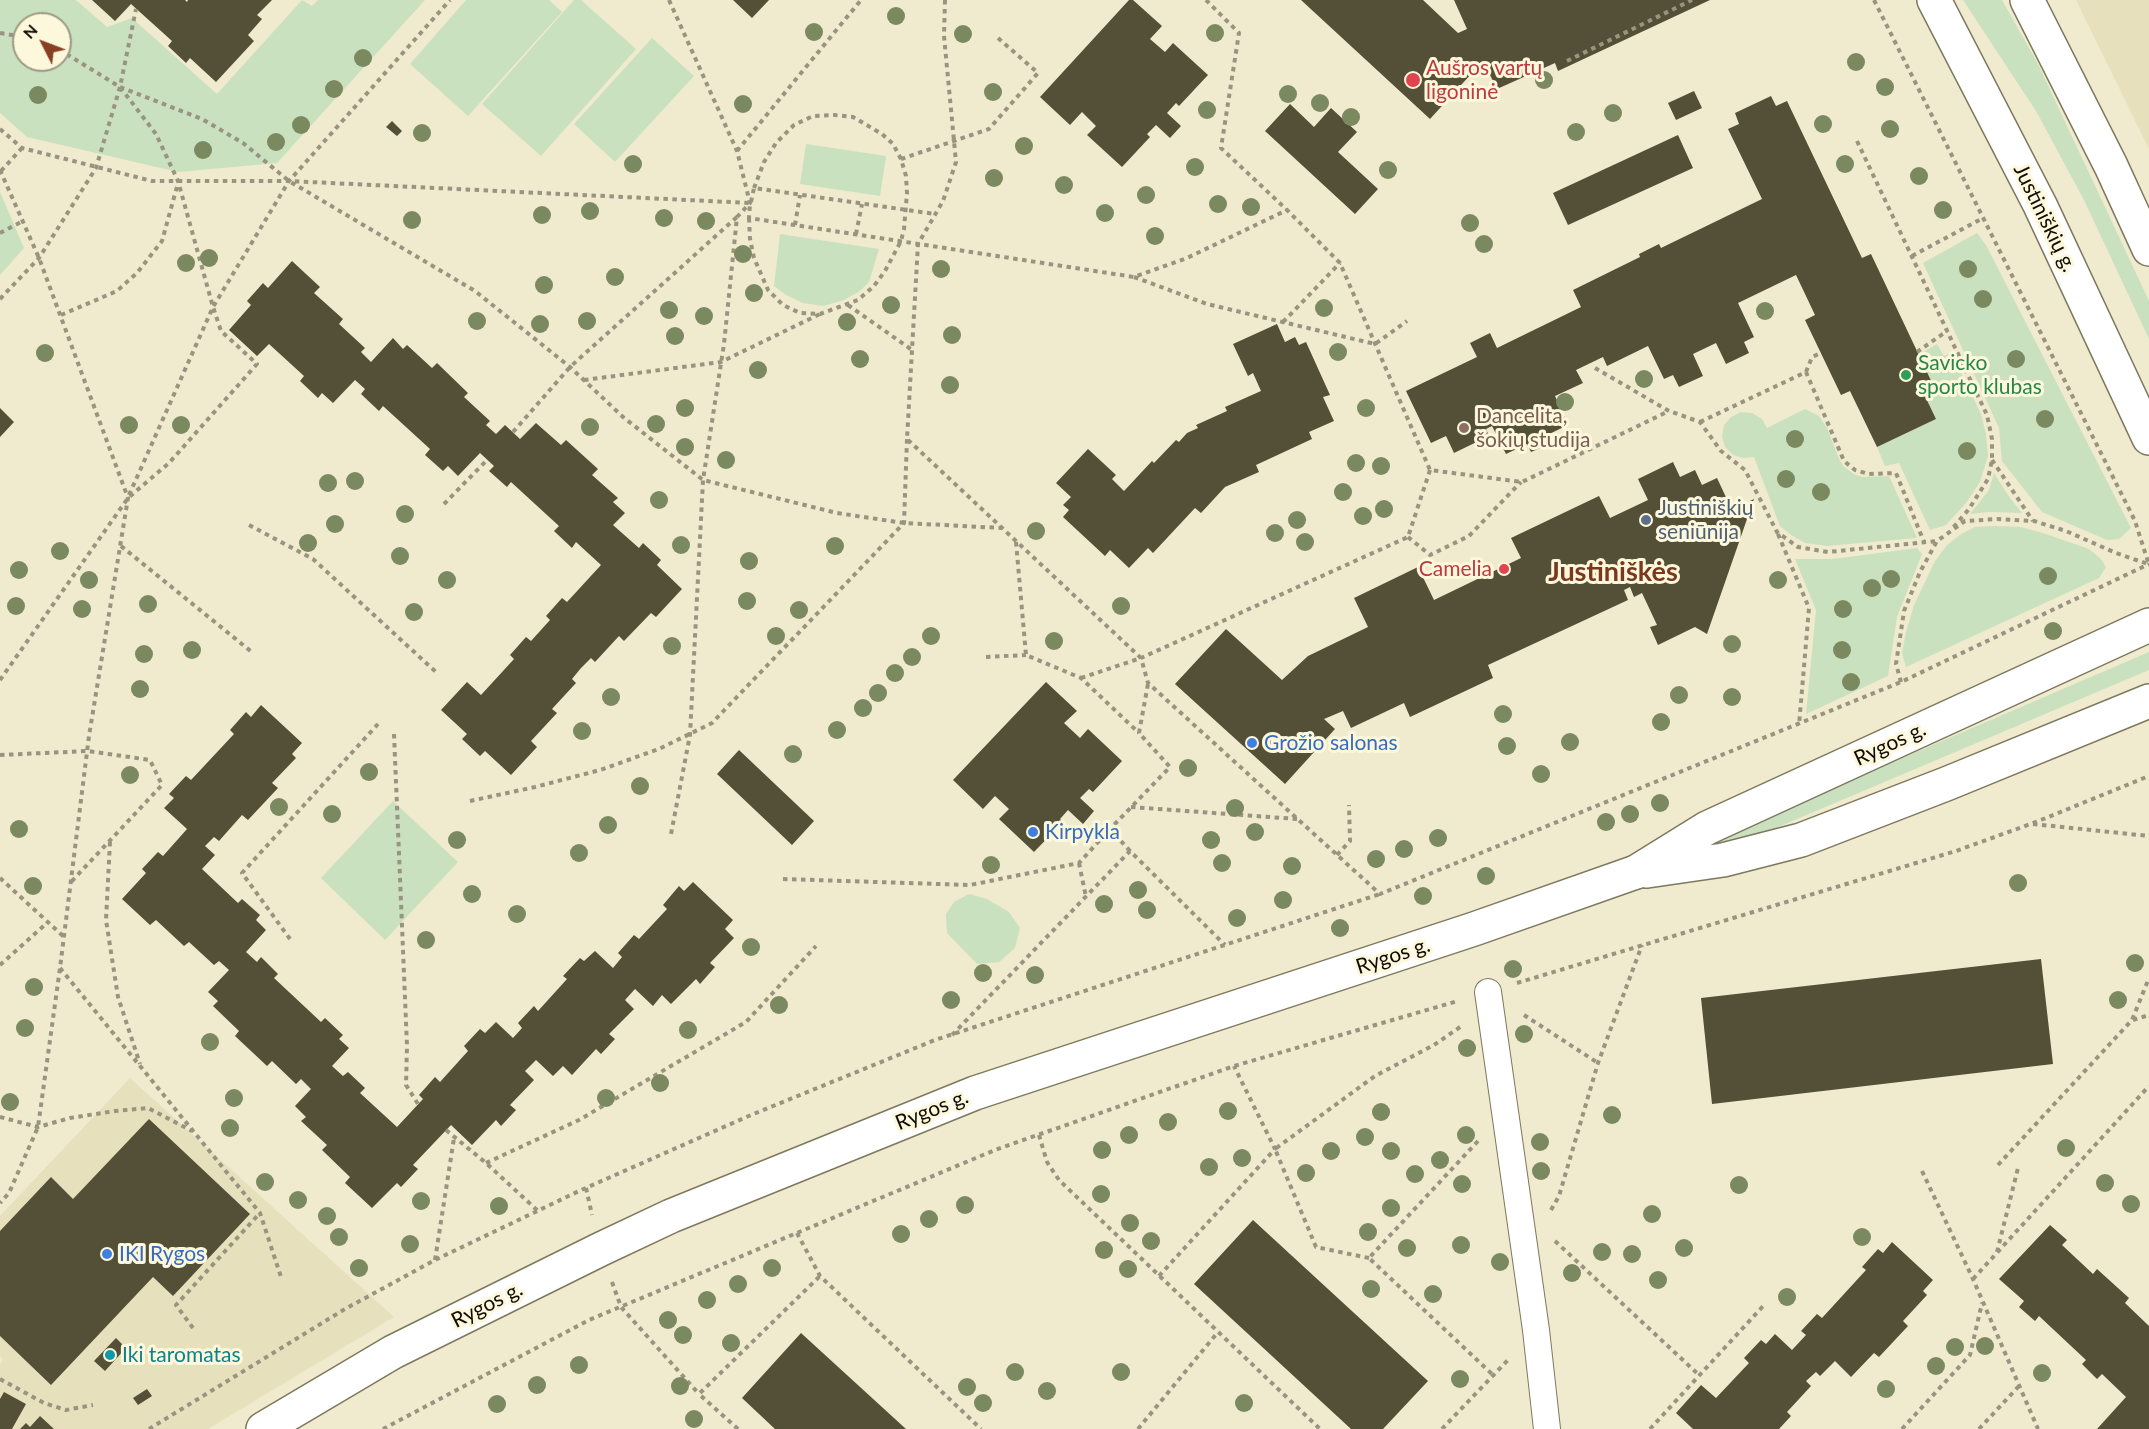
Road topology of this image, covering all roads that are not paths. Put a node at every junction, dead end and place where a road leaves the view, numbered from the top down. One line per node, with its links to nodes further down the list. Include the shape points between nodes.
1 (1934, 0): 4 (main road, Justiniškių g., via 2040,205)
2 (2027, 0): 3 (main road)
3 (2149, 249)
4 (2149, 438)
5 (2149, 625): 7 (main road, Rygos g., via 1707,828)
6 (2149, 701): 7 (main road, Rygos g., via 1801,840 1723,860)
7 (1636, 872): 9 (main road, Rygos g., via 975,1093 671,1216 393,1352)
8 (1489, 999): 10 (street)
9 (263, 1429)
10 (1547, 1429)

